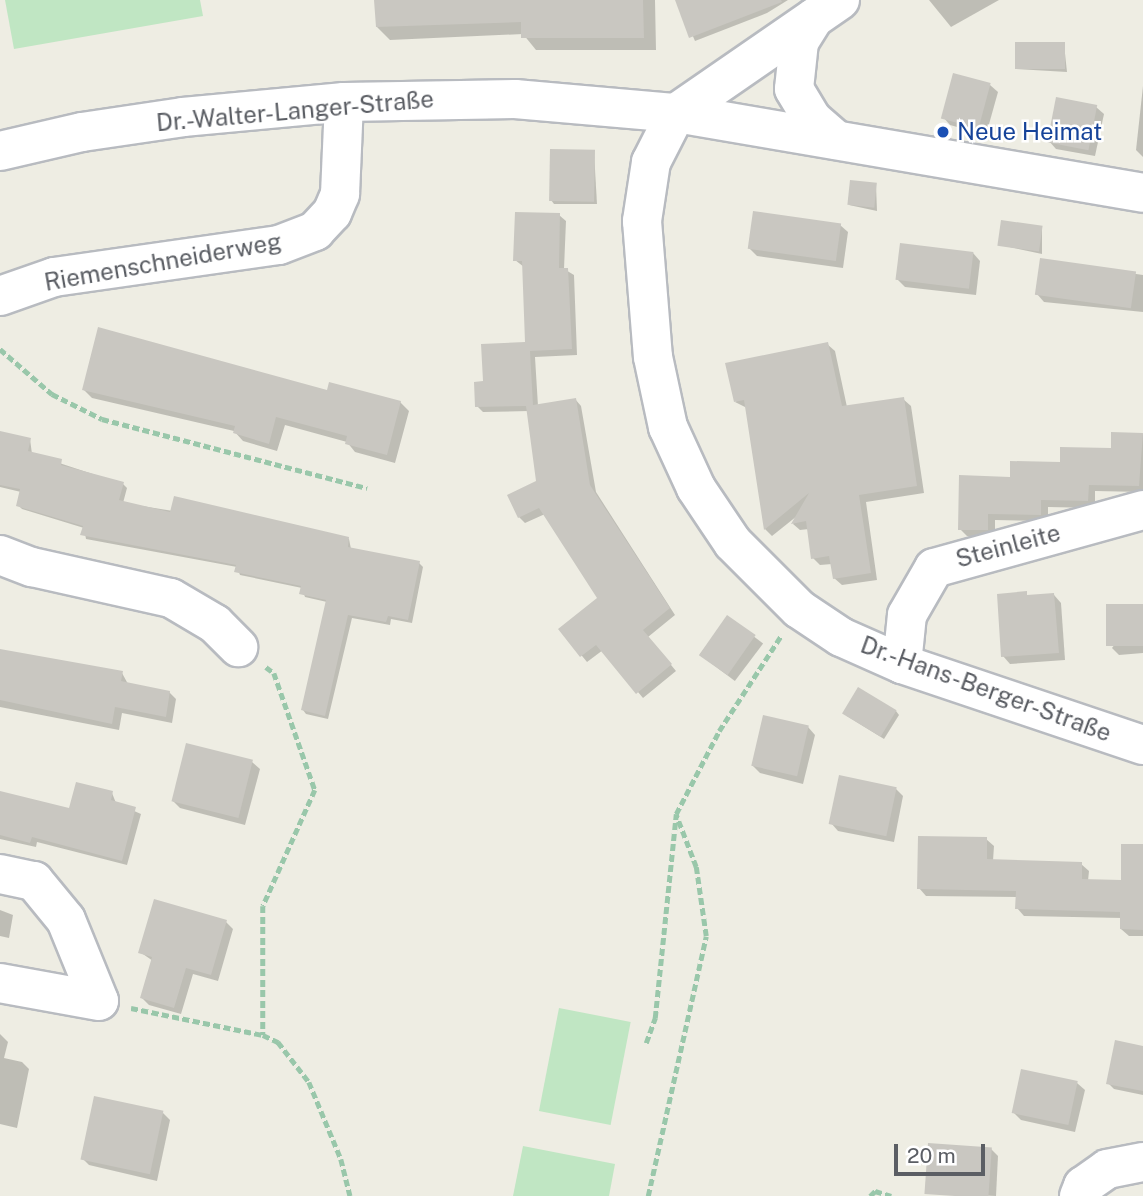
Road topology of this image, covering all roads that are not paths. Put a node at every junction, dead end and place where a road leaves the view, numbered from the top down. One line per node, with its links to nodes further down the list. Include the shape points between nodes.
1 (827, 9): 3 (street); 4 (street, via 799,42 794,89 812,119)
2 (344, 102): 3 (street, Dr.-Walter-Langer-Straße, via 515,99); 5 (street, Dr.-Walter-Langer-Straße, via 133,124); 7 (street, Riemenschneiderweg, via 340,194 332,213 315,231 279,245 54,278)
3 (676, 113): 4 (street); 11 (street, Dr.-Hans-Berger-Straße, via 651,162 642,221 653,357 668,427 696,488 733,543 799,609 841,637)
4 (836, 140): 6 (street)
5 (0, 152)
6 (1143, 193)
7 (0, 296)
8 (1143, 510): 11 (street, Steinleite, via 934,568 910,607)
9 (0, 555): 10 (street, via 32,567 171,598 215,624)
10 (238, 647)
11 (902, 664): 12 (street, Dr.-Hans-Berger-Straße)
12 (1143, 745)
13 (0, 874): 14 (street, via 34,881 65,920 99,1001)
14 (0, 983)
15 (1143, 1162): 16 (street, via 1107,1169 1083,1186)
16 (1079, 1196)

